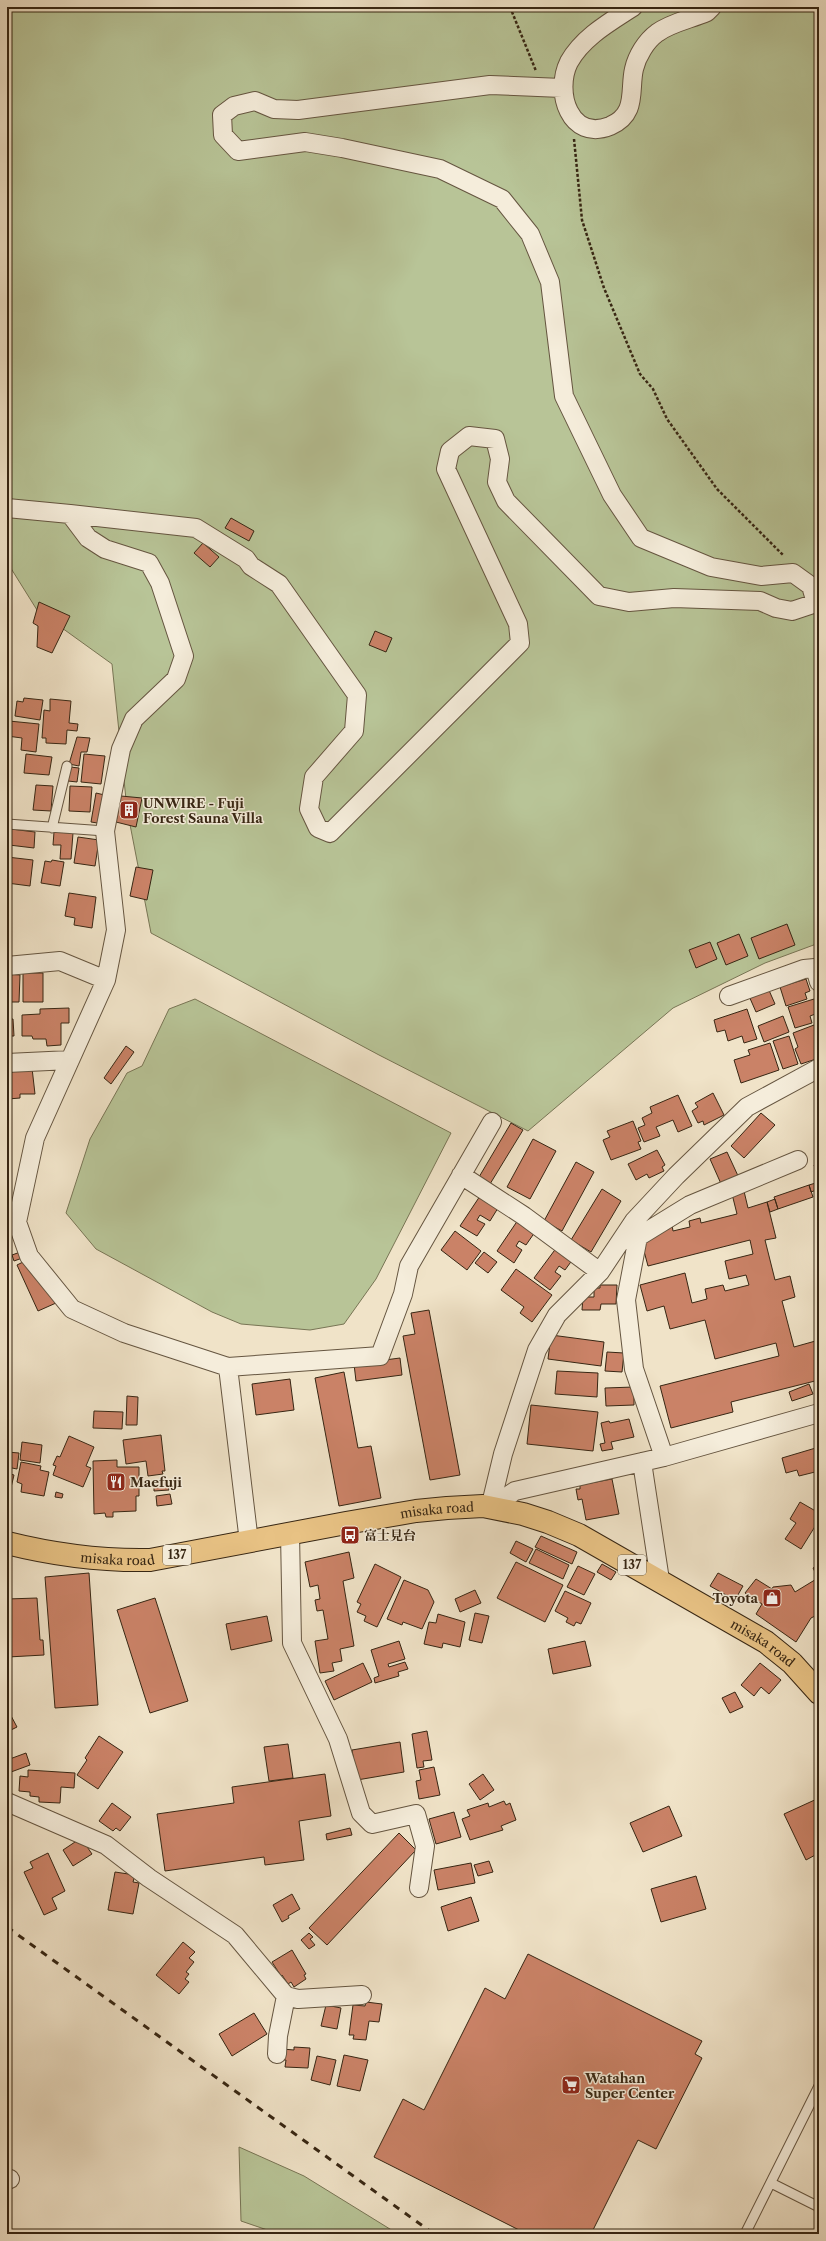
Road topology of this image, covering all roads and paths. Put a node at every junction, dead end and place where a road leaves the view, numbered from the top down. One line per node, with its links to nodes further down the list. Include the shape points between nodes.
1 (510, 7): 4 (path)
2 (632, 7): 5 (street, via 595,32 580,46 569,62)
3 (712, 7): 6 (street, via 707,12 657,33 645,46 634,70 629,108 619,121 595,129)
4 (544, 88): 5 (street); 8 (street, via 490,85 298,110 274,109 255,101 234,106 222,115 223,135 238,151 305,142 440,168 502,199 530,234 550,282 564,396 612,495 641,538 710,567 761,576 793,573 811,586 816,603 792,611 760,601 674,598 629,602 599,596 506,501 497,482 500,459 494,439 469,436 450,451 446,469 518,624 520,643 330,833 318,828 309,809 314,777 354,731 357,695 279,584 251,566 246,559 196,528)
5 (562, 88): 6 (street, via 564,105)
6 (571, 117): 9 (path, via 582,220 604,288 640,374 653,389 667,419 717,489 735,505 741,516)
7 (7, 508): 8 (street)
8 (70, 514): 13 (street, via 88,538 105,548 149,563 160,583 184,656 176,679 134,719 121,749)
9 (787, 558)
10 (67, 766): 12 (lane)
11 (7, 824): 12 (lane)
12 (52, 828): 13 (lane)
13 (105, 831): 15 (street, via 116,930)
14 (7, 966): 15 (street, via 60,961)
15 (106, 980): 18 (street)
16 (819, 982): 17 (street, via 815,968 804,968)
17 (729, 996)
18 (70, 1060): 19 (street); 25 (street, via 35,1138 16,1222 29,1256 72,1309 124,1333)
19 (7, 1063)
20 (819, 1068): 24 (street, via 747,1107 634,1221)
21 (492, 1122): 23 (street)
22 (798, 1160): 27 (street, via 690,1205 638,1237 626,1300 634,1369)
23 (461, 1175): 24 (street, via 524,1216); 25 (street, via 409,1266 403,1294 380,1356)
24 (600, 1272): 29 (street, via 557,1315 537,1350 503,1454)
25 (228, 1367): 31 (street)
26 (819, 1413): 27 (street)
27 (664, 1457): 28 (street)
28 (642, 1462): 29 (street, via 515,1491); 33 (street)
29 (490, 1508): 30 (highway, misaka road / 137, via 483,1506 416,1511); 33 (highway, misaka road / 137, via 548,1522)
30 (290, 1533): 31 (highway, misaka road / 137); 36 (street, via 292,1643 338,1739 361,1813 372,1824 416,1814 425,1846)
31 (249, 1542): 32 (highway, misaka road / 137, via 150,1560 111,1561 72,1557)
32 (7, 1543)
33 (660, 1580): 34 (highway, misaka road / 137, via 766,1642 792,1663)
34 (819, 1693)
35 (7, 1802): 38 (street, via 106,1845 149,1878 235,1935)
36 (419, 1888)
37 (362, 1995): 38 (street, via 298,1999)
38 (286, 1996): 39 (street)
39 (277, 2054)
40 (819, 2086): 41 (lane)
41 (770, 2183): 42 (lane); 43 (lane)
42 (819, 2207)
43 (745, 2234)

